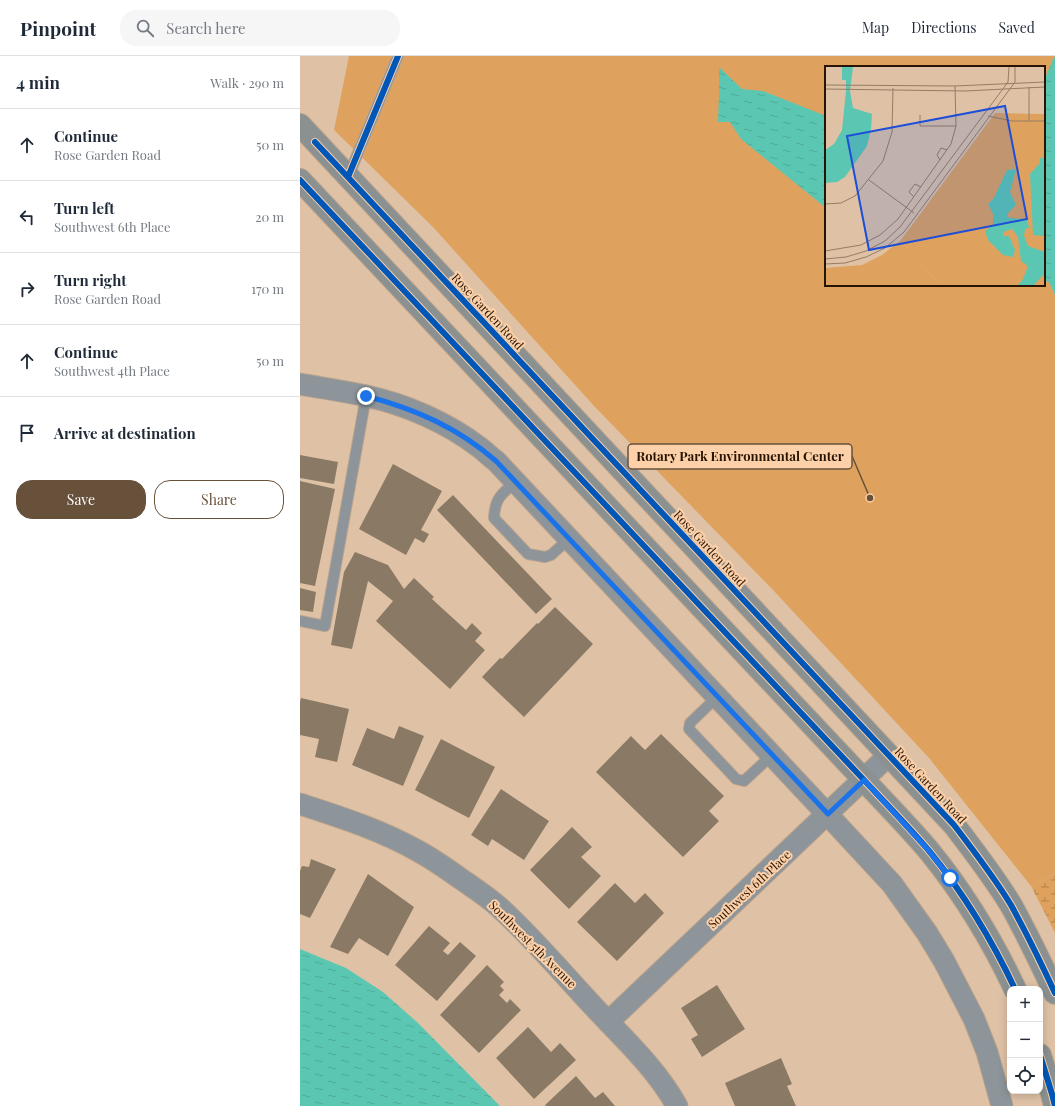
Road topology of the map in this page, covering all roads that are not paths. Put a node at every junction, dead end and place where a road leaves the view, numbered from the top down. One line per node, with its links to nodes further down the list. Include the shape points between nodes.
1 (398, 56): 3 (lane)
2 (300, 125): 3 (street, Rose Garden Road)
3 (348, 177): 12 (street, Rose Garden Road)
4 (300, 180): 13 (street)
5 (300, 384): 6 (street)
6 (366, 396): 7 (street, via 410,409 458,432 496,461); 9 (lane, via 325,626)
7 (515, 482): 8 (street); 8 (lane, via 501,495 495,506 494,518 528,554 545,557 551,555)
8 (569, 539): 10 (street)
9 (300, 621)
10 (717, 697): 11 (street); 11 (lane, via 690,723 689,729 736,780 744,781)
11 (772, 755): 15 (street)
12 (889, 755): 13 (street, Southwest 6th Place); 17 (street, Rose Garden Road, via 954,824 984,863 1036,951)
13 (864, 780): 15 (street, Southwest 6th Place); 16 (street, via 929,851 950,878 988,936)
14 (300, 804): 18 (street, Southwest 5th Avenue, via 391,837 418,850 469,884 499,907)
15 (828, 814): 18 (street, Southwest 6th Place); 21 (street, via 892,884 944,961 974,1019)
16 (1014, 986)
17 (1055, 993)
18 (608, 1022): 20 (street, Southwest 5th Avenue, via 651,1067)
19 (1041, 1058): 22 (street)
20 (677, 1106)
21 (1002, 1106)
22 (1055, 1106)

